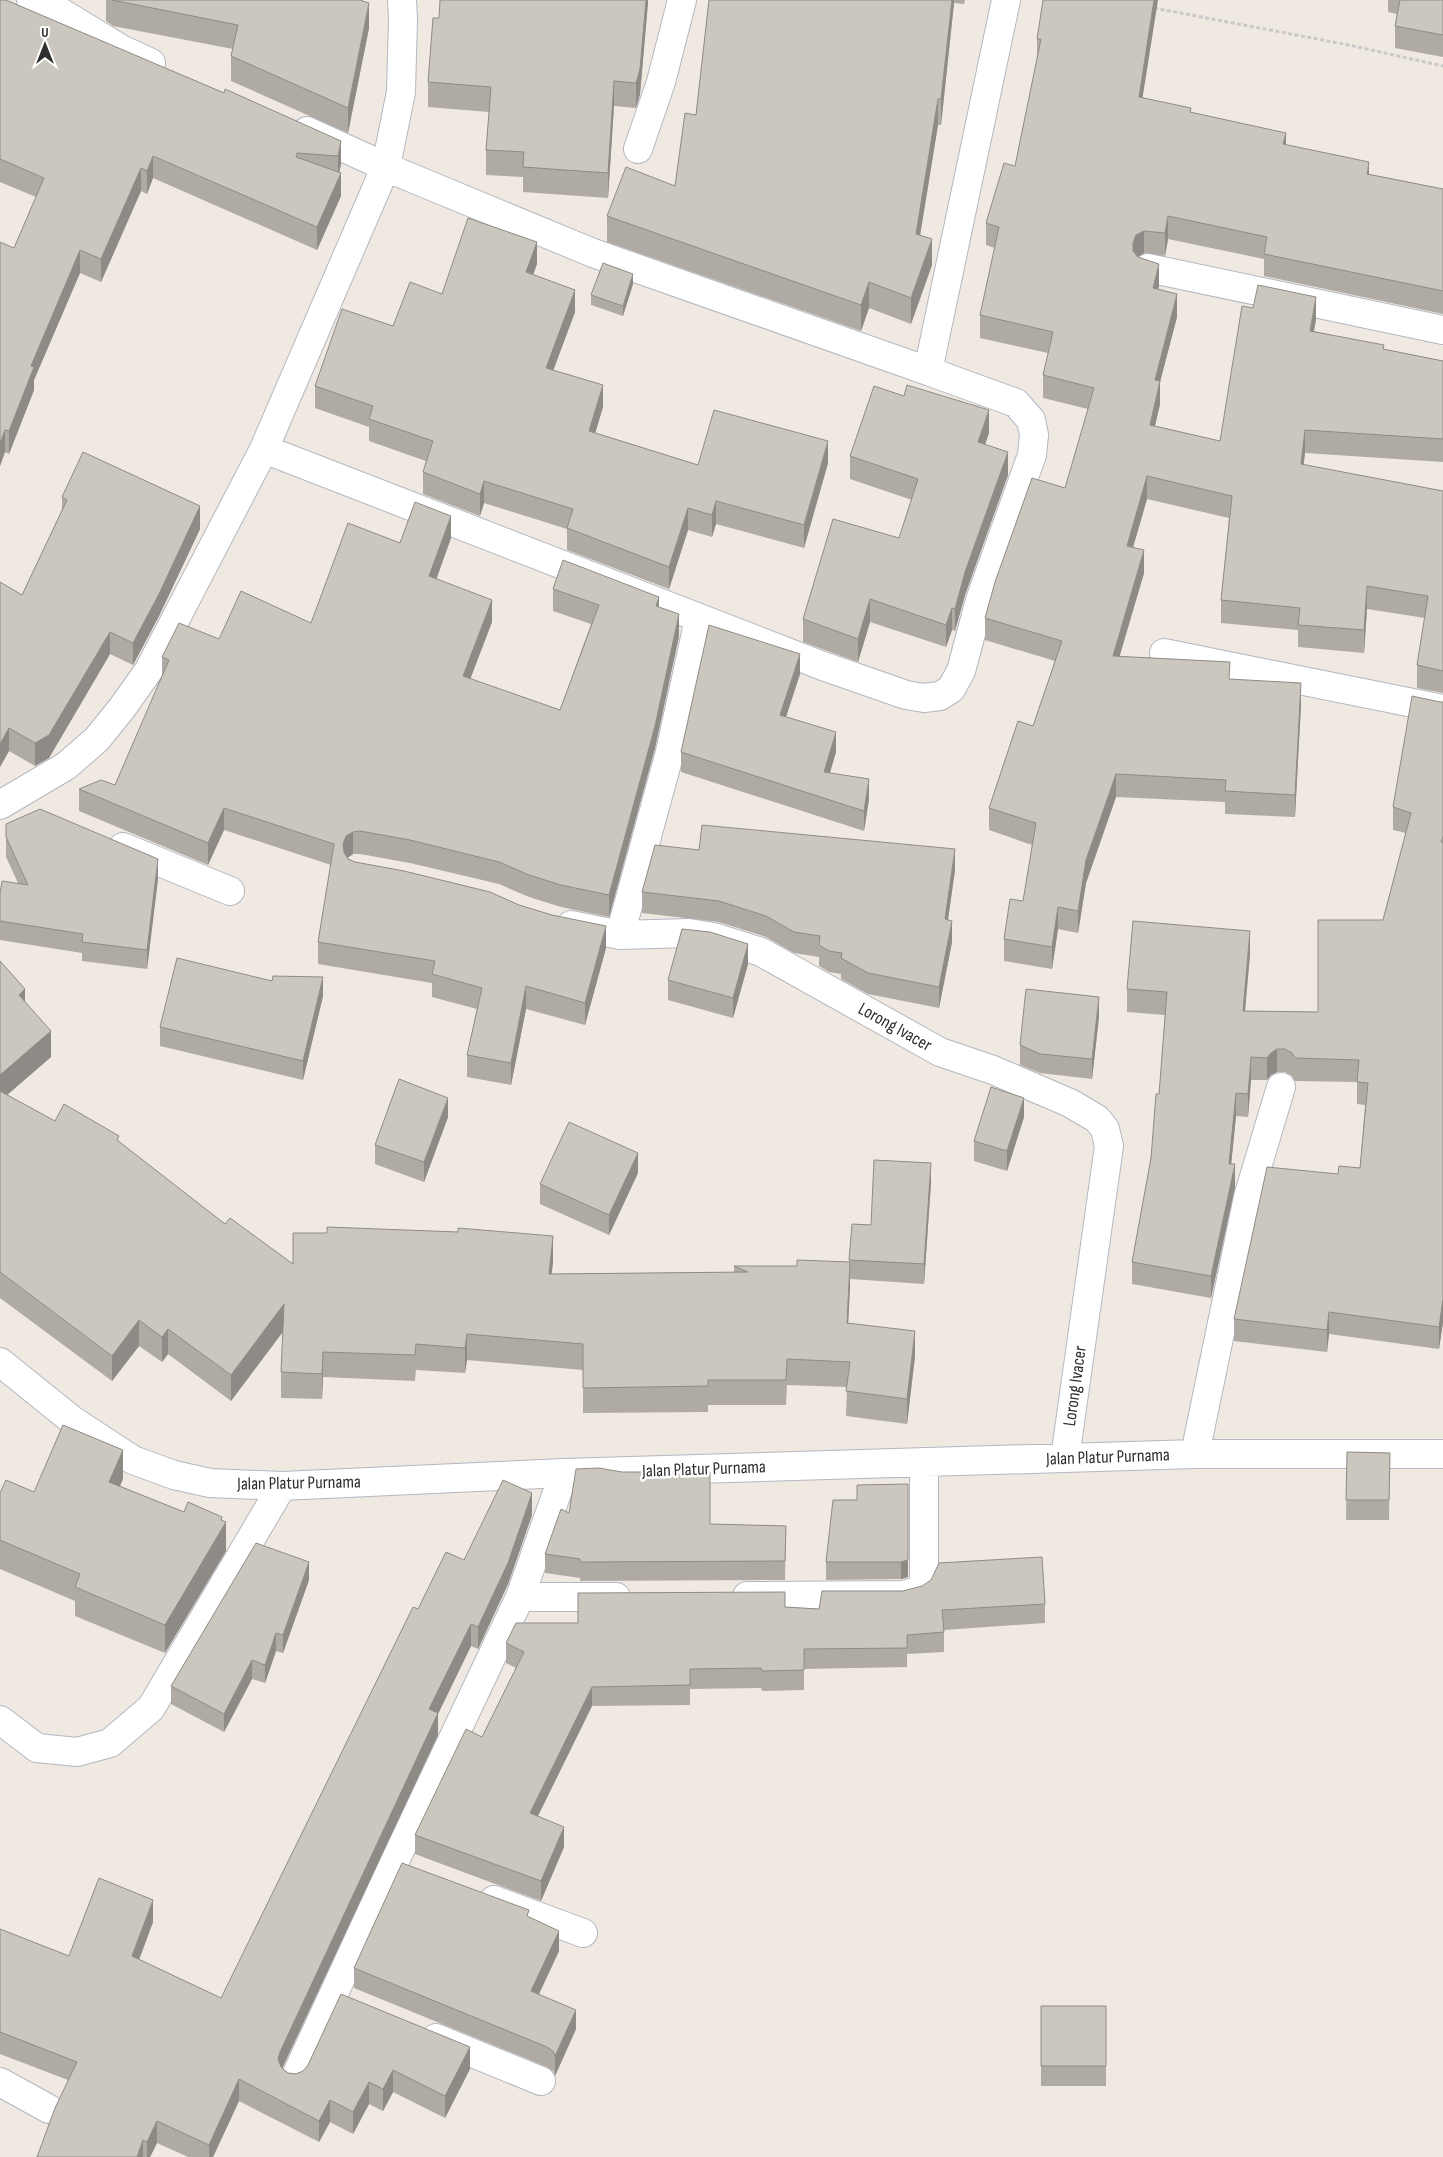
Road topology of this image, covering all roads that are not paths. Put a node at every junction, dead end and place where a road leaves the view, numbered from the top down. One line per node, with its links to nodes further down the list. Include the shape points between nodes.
1 (31, 0): 5 (street, via 62,14 121,49)
2 (402, 0): 8 (street, via 402,92)
3 (682, 0): 7 (street, via 661,82)
4 (1006, 0): 11 (street)
5 (176, 74)
6 (285, 122): 8 (street)
7 (638, 149)
8 (386, 166): 11 (street, via 593,253); 12 (street)
9 (1148, 268): 10 (street)
10 (1443, 330)
11 (928, 371): 13 (street, via 1016,403 1031,420 1034,435 1032,456 980,600 960,671 951,688 940,696 906,695)
12 (264, 449): 13 (street); 16 (street, via 148,670 122,708 97,739 66,766)
13 (699, 619): 21 (street, via 670,752)
14 (1164, 653): 15 (street)
15 (1443, 709)
16 (4, 799): 17 (street)
17 (38, 810)
18 (99, 837): 19 (street)
19 (230, 891)
20 (549, 920): 21 (street, Lorong Ivacer)
21 (620, 935): 26 (street, Lorong Ivacer, via 689,933 714,937 761,952 940,1052 993,1070 1070,1103 1105,1128 1109,1146)
22 (1280, 1087): 24 (street, via 1248,1197)
23 (0, 1362): 29 (street, Jalan Platur Purnama, via 72,1420 133,1460 210,1483)
24 (1195, 1454): 25 (street, Jalan Platur Purnama); 26 (street, Jalan Platur Purnama)
25 (1443, 1454)
26 (1065, 1458): 27 (street, Jalan Platur Purnama)
27 (924, 1462): 28 (street, Jalan Platur Purnama); 30 (street, via 924,1582 918,1591 903,1595)
28 (564, 1473): 29 (street, Jalan Platur Purnama); 31 (street)
29 (282, 1486): 33 (street, via 150,1708 110,1743 77,1752 37,1748)
30 (727, 1596)
31 (520, 1597): 32 (street); 34 (street)
32 (638, 1597)
33 (0, 1720)
34 (394, 1863): 35 (street); 38 (street)
35 (421, 1873)
36 (475, 1893): 37 (street)
37 (584, 1933)
38 (333, 1996): 39 (street); 41 (street)
39 (360, 2007)
40 (415, 2029): 42 (street)
41 (294, 2080)
42 (541, 2081)
43 (0, 2082): 44 (street)
44 (49, 2109)

